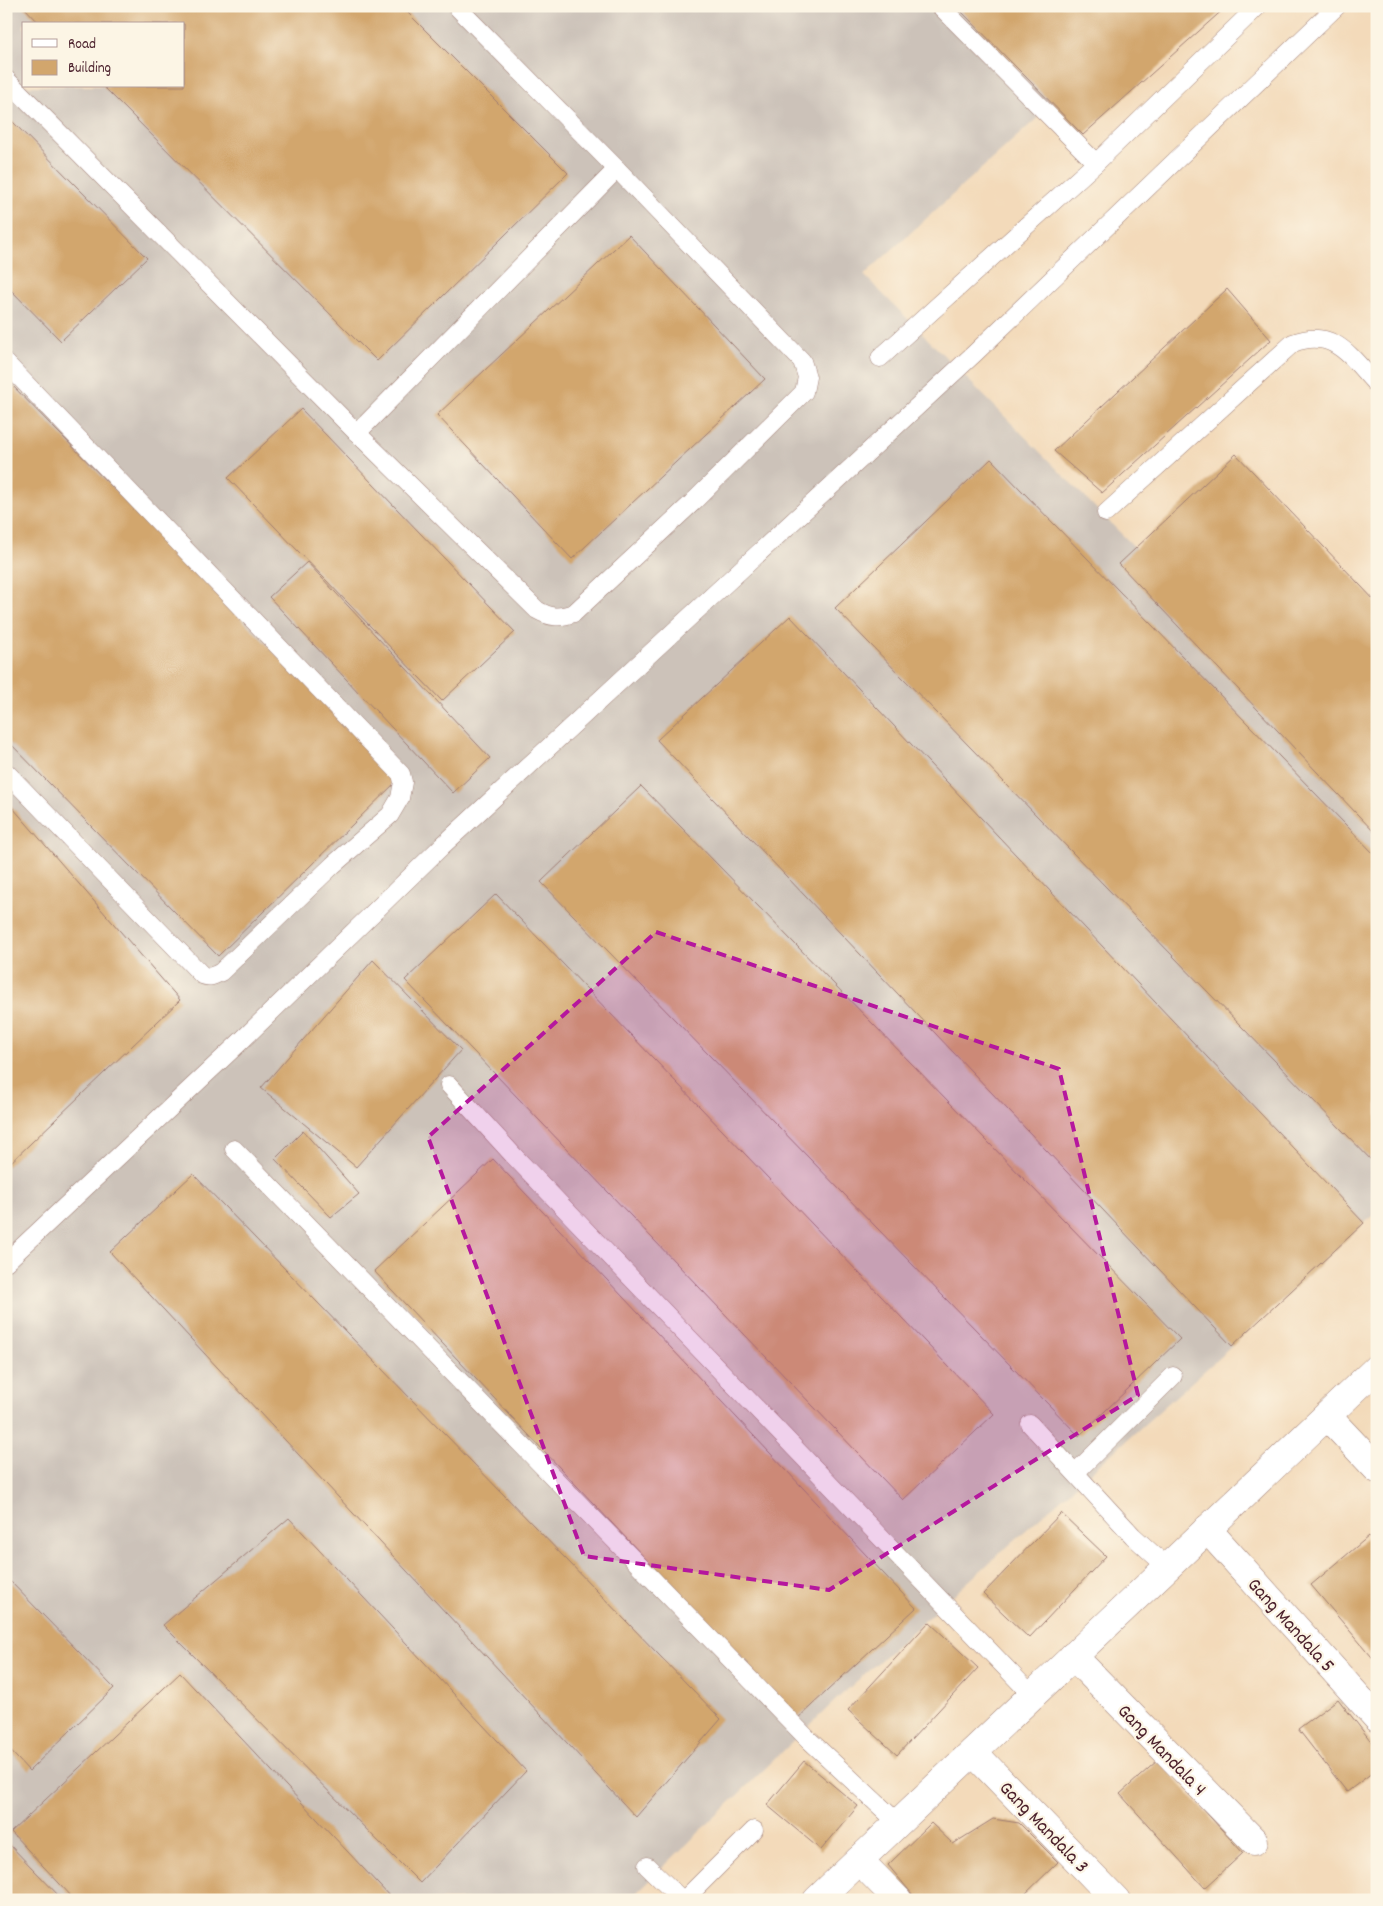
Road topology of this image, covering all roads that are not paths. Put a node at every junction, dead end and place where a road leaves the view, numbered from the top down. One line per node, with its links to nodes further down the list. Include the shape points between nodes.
1 (456, 6): 7 (lane)
2 (940, 6): 6 (lane)
3 (1258, 6): 6 (lane)
4 (1337, 6): 16 (lane, via 997,332 442,846)
5 (9, 86): 11 (lane)
6 (1096, 163): 8 (lane)
7 (617, 170): 11 (lane); 11 (lane, via 802,361 807,376 804,392 574,613 559,618 546,616 537,610)
8 (880, 358)
9 (6, 363): 13 (lane, via 401,774 402,782 400,798 390,815 221,972 207,977)
10 (1377, 385): 12 (lane, via 1340,345 1320,338 1306,338 1293,343)
11 (357, 433)
12 (1106, 513)
13 (6, 772)
14 (449, 1085): 26 (lane)
15 (234, 1149): 29 (lane, via 808,1739)
16 (6, 1262)
17 (1377, 1368): 19 (street)
18 (1173, 1376): 22 (lane)
19 (1327, 1416): 21 (street); 23 (street)
20 (1030, 1424): 22 (lane)
21 (1377, 1469)
22 (1076, 1472): 24 (lane, via 1133,1536)
23 (1206, 1529): 24 (street); 27 (street, Gang Mandala 5)
24 (1167, 1567): 25 (street)
25 (1073, 1656): 26 (street); 31 (street, Gang Mandala 4)
26 (1032, 1695): 28 (street)
27 (1377, 1718)
28 (973, 1752): 29 (street); 37 (street, Gang Mandala 3)
29 (898, 1823): 32 (street)
30 (754, 1830): 34 (lane)
31 (1254, 1841)
32 (859, 1860): 35 (street); 36 (street)
33 (647, 1866): 34 (lane)
34 (683, 1900)
35 (818, 1900)
36 (898, 1900)
37 (1116, 1900)

